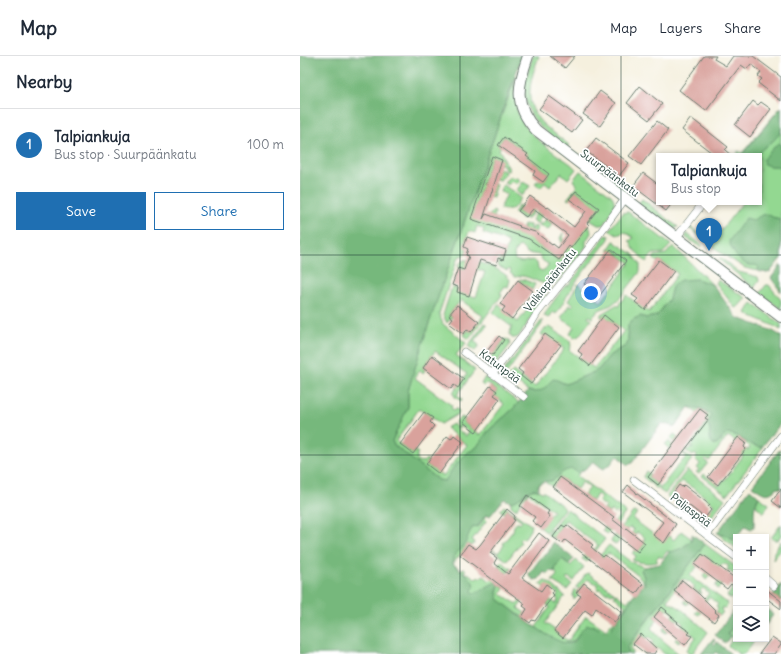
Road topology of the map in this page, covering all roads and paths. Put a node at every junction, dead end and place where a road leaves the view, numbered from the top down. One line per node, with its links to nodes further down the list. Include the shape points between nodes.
1 (528, 56): 2 (street, Suurpäänkatu, via 519,87 520,102 527,120 540,134)
2 (625, 199): 4 (street, Suurpäänkatu); 7 (street, Valkiapäänkatu)
3 (702, 205): 4 (street)
4 (676, 238): 5 (street, Suurpäänkatu)
5 (781, 317)
6 (464, 352): 7 (street, Katunpää)
7 (492, 374): 8 (street, Katunpää)
8 (524, 397)
9 (781, 436): 11 (street)
10 (634, 480): 11 (street, Paljaspää)
11 (707, 535): 12 (street, Paljaspää)
12 (733, 555)
13 (769, 582): 14 (street)
14 (774, 586)

